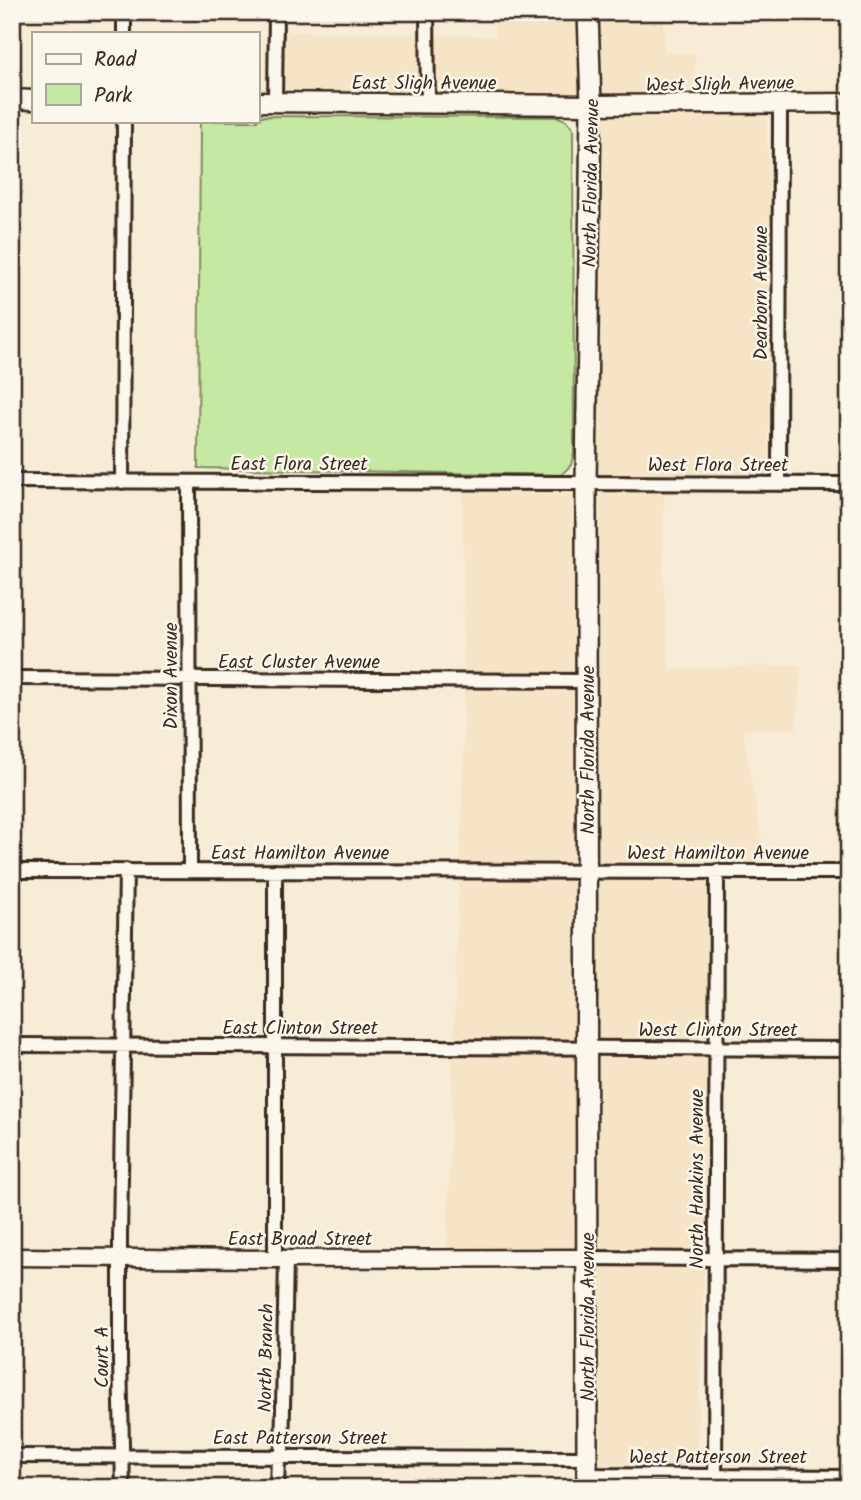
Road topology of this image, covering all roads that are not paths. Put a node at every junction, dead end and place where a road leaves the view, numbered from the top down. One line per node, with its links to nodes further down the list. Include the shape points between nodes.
1 (124, 12): 5 (street)
2 (275, 12): 8 (street)
3 (428, 12): 9 (street)
4 (588, 12): 12 (main road, North Florida Avenue)
5 (124, 32)
6 (12, 99): 7 (main road)
7 (32, 100)
8 (266, 102): 9 (main road, East Sligh Avenue)
9 (428, 103): 12 (main road, East Sligh Avenue)
10 (780, 103): 11 (main road, West Sligh Avenue); 12 (main road, West Sligh Avenue); 18 (street, Dearborn Avenue)
11 (849, 103)
12 (591, 105): 17 (main road, North Florida Avenue)
13 (124, 122): 15 (street)
14 (12, 481): 15 (street, East Flora Street)
15 (122, 482): 16 (street, East Flora Street)
16 (189, 482): 17 (street, East Flora Street); 21 (street, Dixon Avenue)
17 (586, 484): 18 (street, West Flora Street); 22 (main road, North Florida Avenue)
18 (779, 484): 19 (street, West Flora Street)
19 (849, 484)
20 (12, 678): 21 (street, East Cluster Avenue)
21 (190, 680): 22 (street, East Cluster Avenue); 25 (street, Dixon Avenue)
22 (587, 681): 27 (main road, North Florida Avenue)
23 (12, 870): 24 (street, East Hamilton Avenue)
24 (126, 870): 25 (street, East Hamilton Avenue); 31 (street)
25 (190, 871): 26 (street, East Hamilton Avenue)
26 (275, 871): 27 (street, East Hamilton Avenue); 32 (street, North Branch)
27 (588, 871): 28 (street, West Hamilton Avenue); 33 (main road, North Florida Avenue)
28 (717, 871): 29 (street, West Hamilton Avenue); 34 (street, North Hankins Avenue)
29 (849, 872)
30 (12, 1045): 31 (street, East Clinton Street)
31 (123, 1046): 32 (street, East Clinton Street); 37 (street)
32 (275, 1046): 33 (street, East Clinton Street); 39 (street, North Branch)
33 (588, 1047): 34 (street, West Clinton Street); 38 (main road, North Florida Avenue)
34 (716, 1048): 35 (street, West Clinton Street); 40 (street, North Hankins Avenue)
35 (849, 1049)
36 (12, 1257): 37 (street, East Broad Street)
37 (120, 1258): 39 (street, East Broad Street); 43 (street, Court A)
38 (588, 1258): 39 (street, East Broad Street); 40 (street); 45 (main road, North Florida Avenue)
39 (281, 1259): 44 (street, North Branch)
40 (715, 1259): 41 (street); 47 (street, North Hankins Avenue)
41 (849, 1260)
42 (12, 1455): 43 (street, East Patterson Street)
43 (123, 1456): 44 (street, East Patterson Street); 48 (street, Court A)
44 (280, 1457): 45 (street, East Patterson Street); 49 (street, North Branch)
45 (587, 1473): 47 (street, West Patterson Street)
46 (849, 1476): 47 (street, West Patterson Street)
47 (715, 1481)
48 (123, 1488)
49 (277, 1488)

